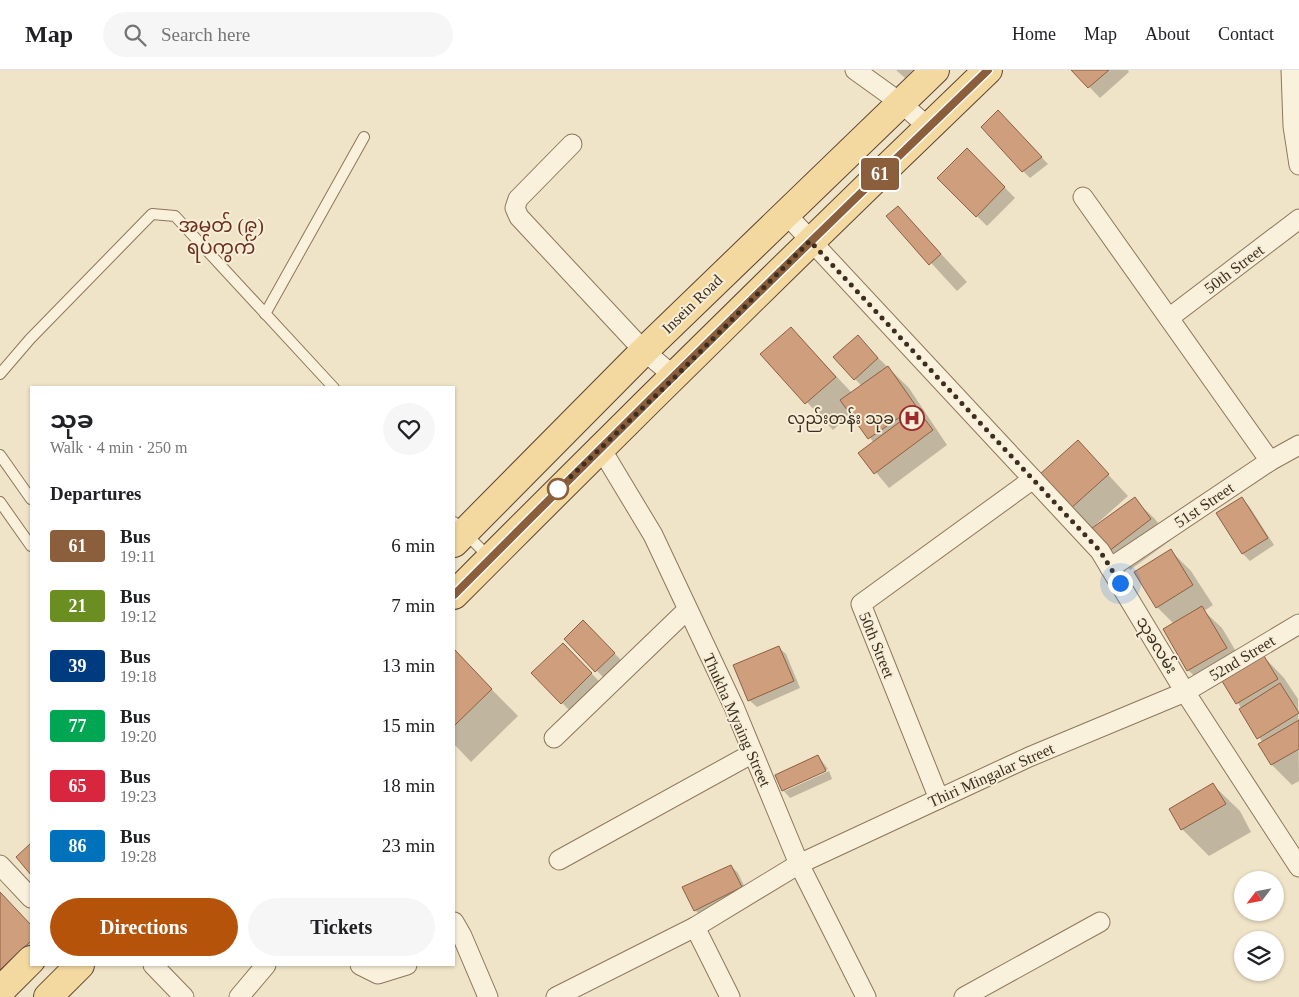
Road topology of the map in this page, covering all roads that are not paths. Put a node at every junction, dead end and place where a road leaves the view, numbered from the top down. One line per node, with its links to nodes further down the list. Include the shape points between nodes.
1 (855, 70): 5 (street)
2 (935, 70): 5 (main road, Insein Road)
3 (988, 70): 6 (main road)
4 (1291, 70): 9 (street, via 1293,126)
5 (901, 103): 6 (street); 11 (main road, Insein Road)
6 (928, 127): 13 (main road)
7 (364, 137): 14 (lane)
8 (572, 144): 16 (street, via 518,199 514,208)
9 (1299, 165)
10 (1083, 197): 15 (street)
11 (786, 214): 13 (street, သုခလမ်း); 16 (main road, Insein Road)
12 (1299, 219): 15 (street, 50th Street)
13 (810, 241): 18 (main road); 24 (street, သုခလမ်း)
14 (265, 314): 17 (lane, via 174,216 152,214); 19 (lane)
15 (1169, 318): 23 (street)
16 (644, 351): 18 (street); 27 (main road, Insein Road)
17 (0, 374)
18 (675, 377): 21 (main road)
19 (332, 386)
20 (1299, 445): 23 (street, 51st Street)
21 (600, 447): 29 (main road); 32 (street, Thukha Myaing Street, via 653,535)
22 (0, 456): 25 (lane)
23 (1270, 460): 30 (street, 51st Street)
24 (1033, 479): 30 (street, သုခလမ်း, via 1100,551); 37 (street, 50th Street, via 861,604)
25 (30, 499)
26 (0, 502): 28 (lane)
27 (457, 533): 29 (lane)
28 (30, 545)
29 (490, 558): 31 (main road)
30 (1110, 568): 34 (street, သုခလမ်း)
31 (455, 594)
32 (687, 610): 35 (street); 36 (street, Thukha Myaing Street)
33 (1299, 624): 34 (street, 52nd Street)
34 (1185, 692): 37 (street, Thiri Mingalar Street, via 1029,757); 41 (street, သုခလမ်း)
35 (554, 738)
36 (753, 753): 38 (street); 39 (street, Thukha Myaing Street)
37 (939, 799): 39 (street, Thiri Mingalar Street)
38 (559, 860)
39 (799, 864): 44 (street, Thiri Mingalar Street); 60 (street, Thukha Myaing Street)
40 (0, 866): 42 (street)
41 (1299, 867)
42 (30, 897)
43 (1100, 922): 61 (street)
44 (695, 927): 52 (street, Thiri Mingalar Street); 59 (street)
45 (457, 933): 57 (street)
46 (30, 961): 53 (main road)
47 (79, 966): 54 (main road)
48 (154, 966): 55 (street)
49 (265, 966): 56 (street)
50 (362, 966): 51 (street, via 378,974)
51 (404, 966)
52 (584, 990): 58 (street, Thiri Mingalar Street)
53 (0, 991)
54 (48, 997)
55 (184, 997)
56 (239, 997)
57 (488, 997)
58 (556, 997)
59 (730, 997)
60 (866, 997)
61 (964, 997)

